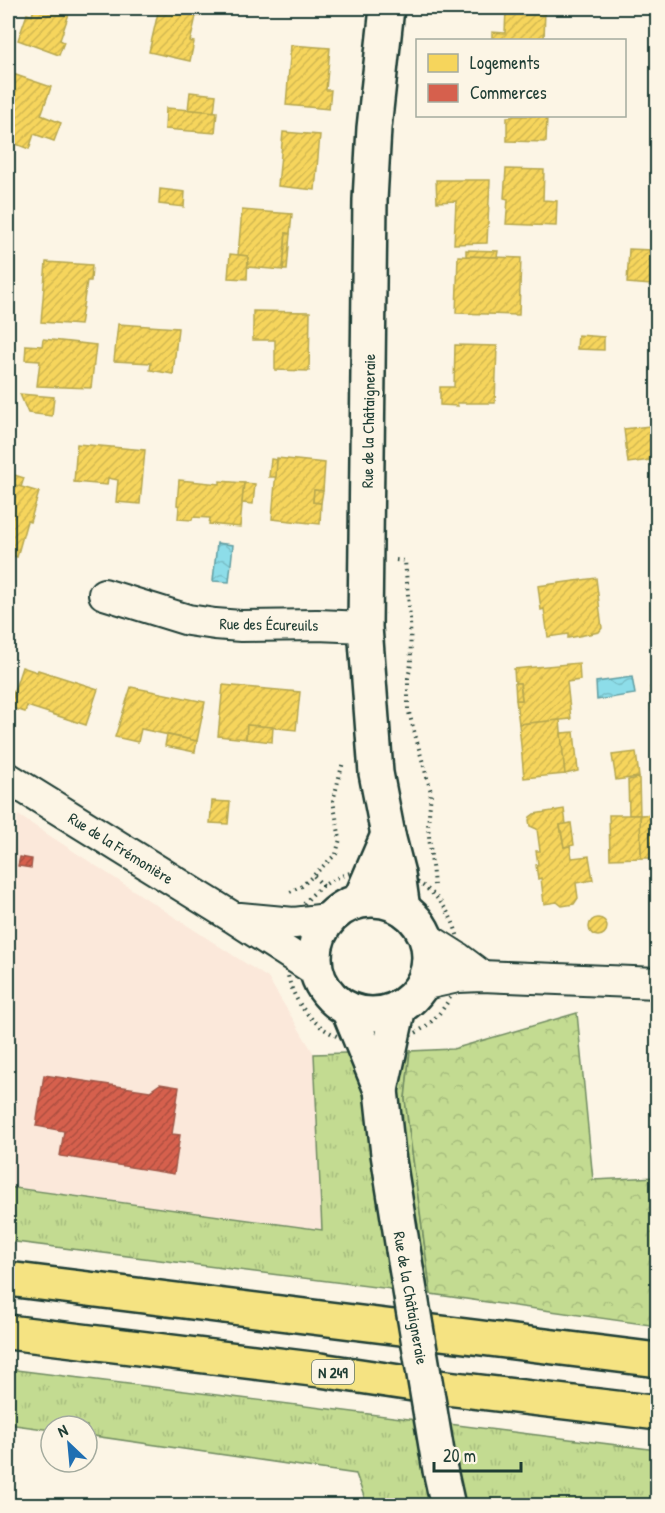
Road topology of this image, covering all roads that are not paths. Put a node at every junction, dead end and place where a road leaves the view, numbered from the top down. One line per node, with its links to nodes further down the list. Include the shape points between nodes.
1 (387, 8): 3 (street, Rue de la Châtaigneraie, via 370,200)
2 (104, 594): 3 (street, Rue des Écureuils, via 188,620 215,624)
3 (365, 627): 5 (street, Rue de la Châtaigneraie, via 376,773 388,835)
4 (8, 778): 7 (street, Rue de la Frémonière, via 234,918)
5 (377, 882): 6 (street); 8 (street, via 375,900 403,909 417,921)
6 (328, 919): 7 (street); 9 (street, via 318,935)
7 (290, 937): 9 (street, Rue de la Frémonière)
8 (425, 937): 10 (street); 12 (street, via 428,969)
9 (316, 971): 13 (street, Rue de la Châtaigneraie, via 334,1000)
10 (467, 971): 11 (street); 12 (street)
11 (657, 983)
12 (410, 995): 13 (street, via 383,1013 365,1014); 14 (street)
13 (348, 1009): 14 (street, Rue de la Châtaigneraie)
14 (377, 1043): 19 (street, Rue de la Châtaigneraie, bridge, via 388,1154)
15 (8, 1279): 17 (highway)
16 (8, 1332): 18 (highway, N 249)
17 (657, 1360)
18 (657, 1413)
19 (448, 1506)

